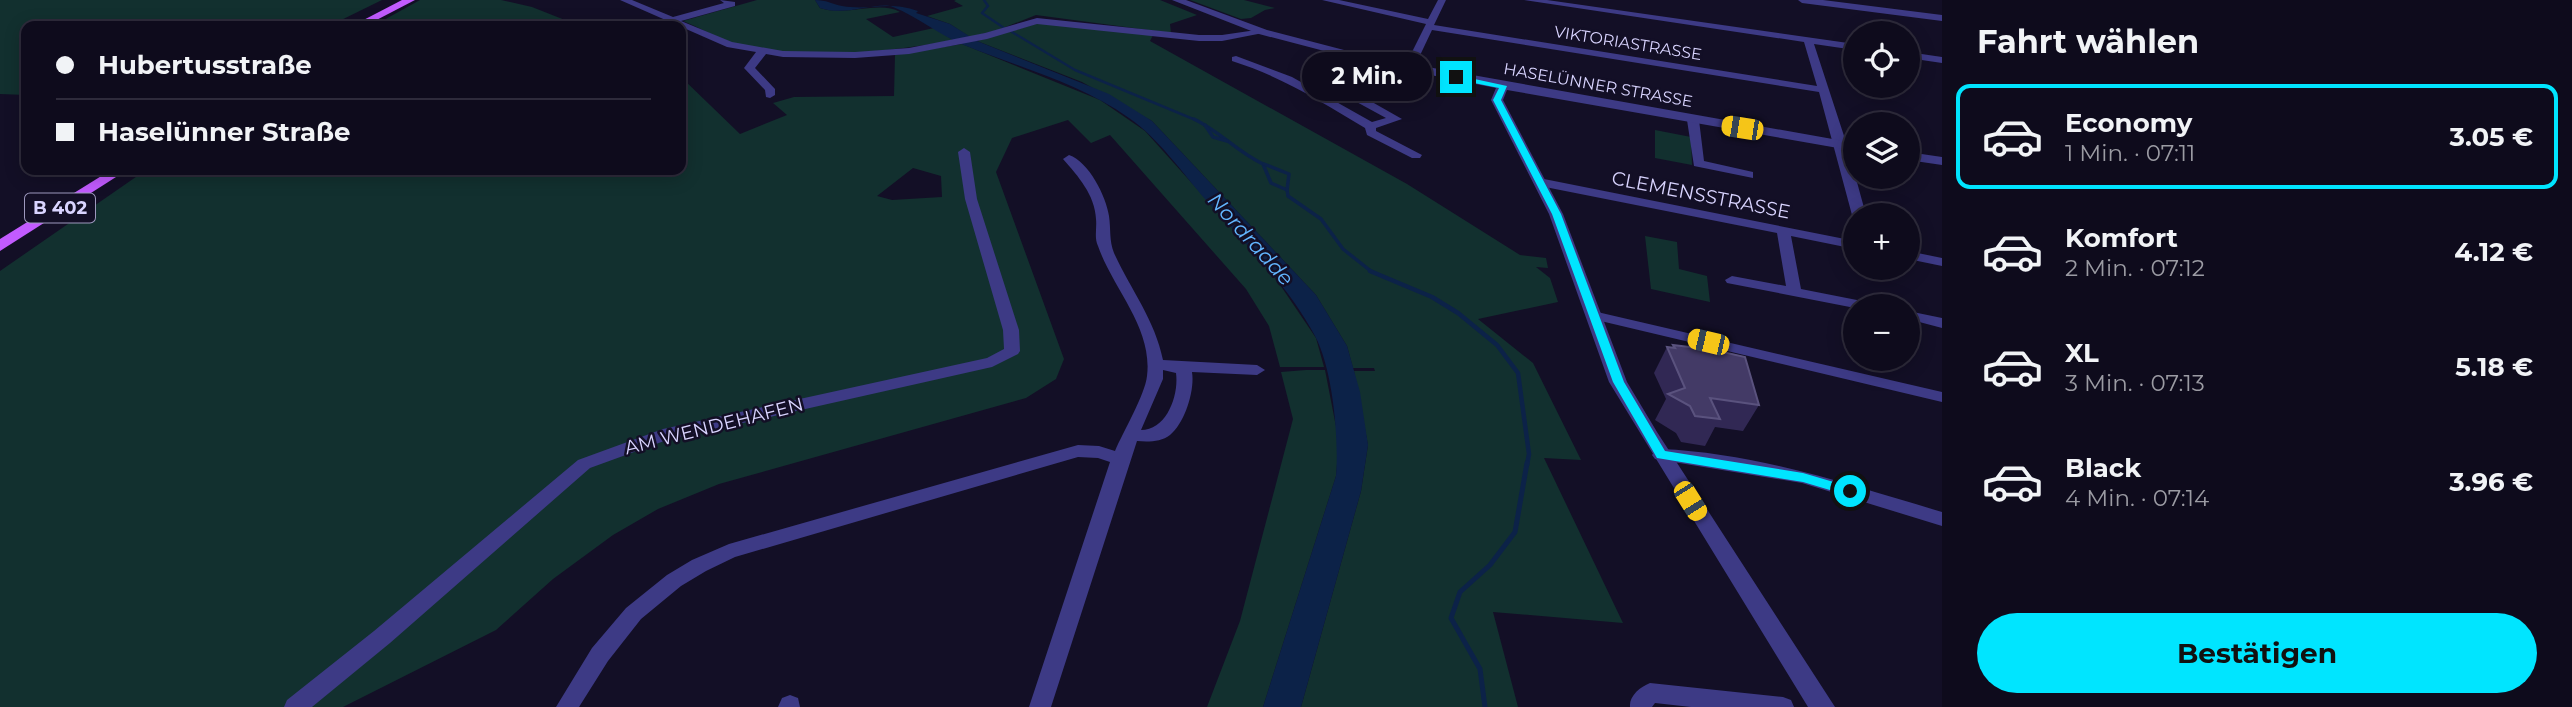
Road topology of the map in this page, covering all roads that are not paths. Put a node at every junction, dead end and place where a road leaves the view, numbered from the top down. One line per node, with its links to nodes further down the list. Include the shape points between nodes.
1 (410, 0): 11 (main road)
2 (624, 0): 10 (street)
3 (724, 0): 10 (street, via 732,4)
4 (1177, 0): 14 (street, HASELÜNNER STRASSE)
5 (1326, 0): 12 (street, VIKTORIASTRASSE)
6 (1442, 0): 12 (street)
7 (1528, 0): 15 (street)
8 (1802, 0): 9 (street)
9 (1942, 19)
10 (673, 20)
11 (366, 21)
12 (1429, 25): 22 (street); 24 (street, VIKTORIASTRASSE)
13 (686, 26): 17 (street, via 730,45)
14 (1264, 32): 17 (street, via 1199,38 1052,21 882,54); 21 (street, HASELÜNNER STRASSE)
15 (1808, 41): 16 (street); 24 (street)
16 (1843, 45)
17 (762, 52): 26 (street, via 749,68 771,89)
18 (1920, 57): 20 (street)
19 (1236, 59): 27 (street)
20 (1942, 60)
21 (1391, 65): 22 (street, HASELÜNNER STRASSE); 25 (street, via 1374,87)
22 (1409, 68): 23 (street, HASELÜNNER STRASSE)
23 (1503, 86): 28 (street, HASELÜNNER STRASSE); 38 (street, via 1497,100)
24 (1824, 90): 30 (street)
25 (1350, 94): 27 (street); 29 (street, via 1396,119)
26 (770, 95)
27 (1325, 100): 29 (street)
28 (1693, 120): 30 (street, HASELÜNNER STRASSE); 37 (street, via 1698,163)
29 (1370, 126): 32 (street, via 1371,133)
30 (1841, 145): 39 (street)
31 (964, 152): 59 (street, AM WENDEHAFEN, via 971,199 1011,330 1012,351 992,362 663,435 584,464)
32 (1416, 155)
33 (1920, 158): 35 (street)
34 (1069, 159): 51 (street, via 1081,168 1103,213 1102,240 1146,327)
35 (1942, 161)
36 (112, 175): 42 (main road, B 402)
37 (1749, 175)
38 (1539, 182): 40 (street, CLEMENSSTRASSE); 48 (street, via 1569,245)
39 (1856, 203)
40 (1783, 231): 41 (street, CLEMENSSTRASSE); 46 (street)
41 (1843, 242)
42 (0, 246)
43 (1920, 257): 44 (street)
44 (1942, 262)
45 (1732, 280): 46 (street)
46 (1794, 290): 47 (street)
47 (1843, 301)
48 (1593, 316): 54 (street); 56 (street, via 1618,382)
49 (1920, 318): 50 (street)
50 (1942, 323)
51 (1157, 365): 52 (street); 55 (street)
52 (1177, 366): 53 (street); 55 (street, via 1186,381 1170,428 1160,434)
53 (1257, 370)
54 (1942, 397)
55 (1131, 434): 57 (street)
56 (1661, 455): 58 (street, via 1803,477); 64 (street)
57 (1120, 459): 60 (street, via 1078,451 729,551 692,567 635,610 600,652); 61 (street)
58 (1942, 519)
59 (295, 707)
60 (567, 707)
61 (1040, 707)
62 (1641, 707): 63 (street, via 1650,693)
63 (1783, 707)
64 (1822, 707)

